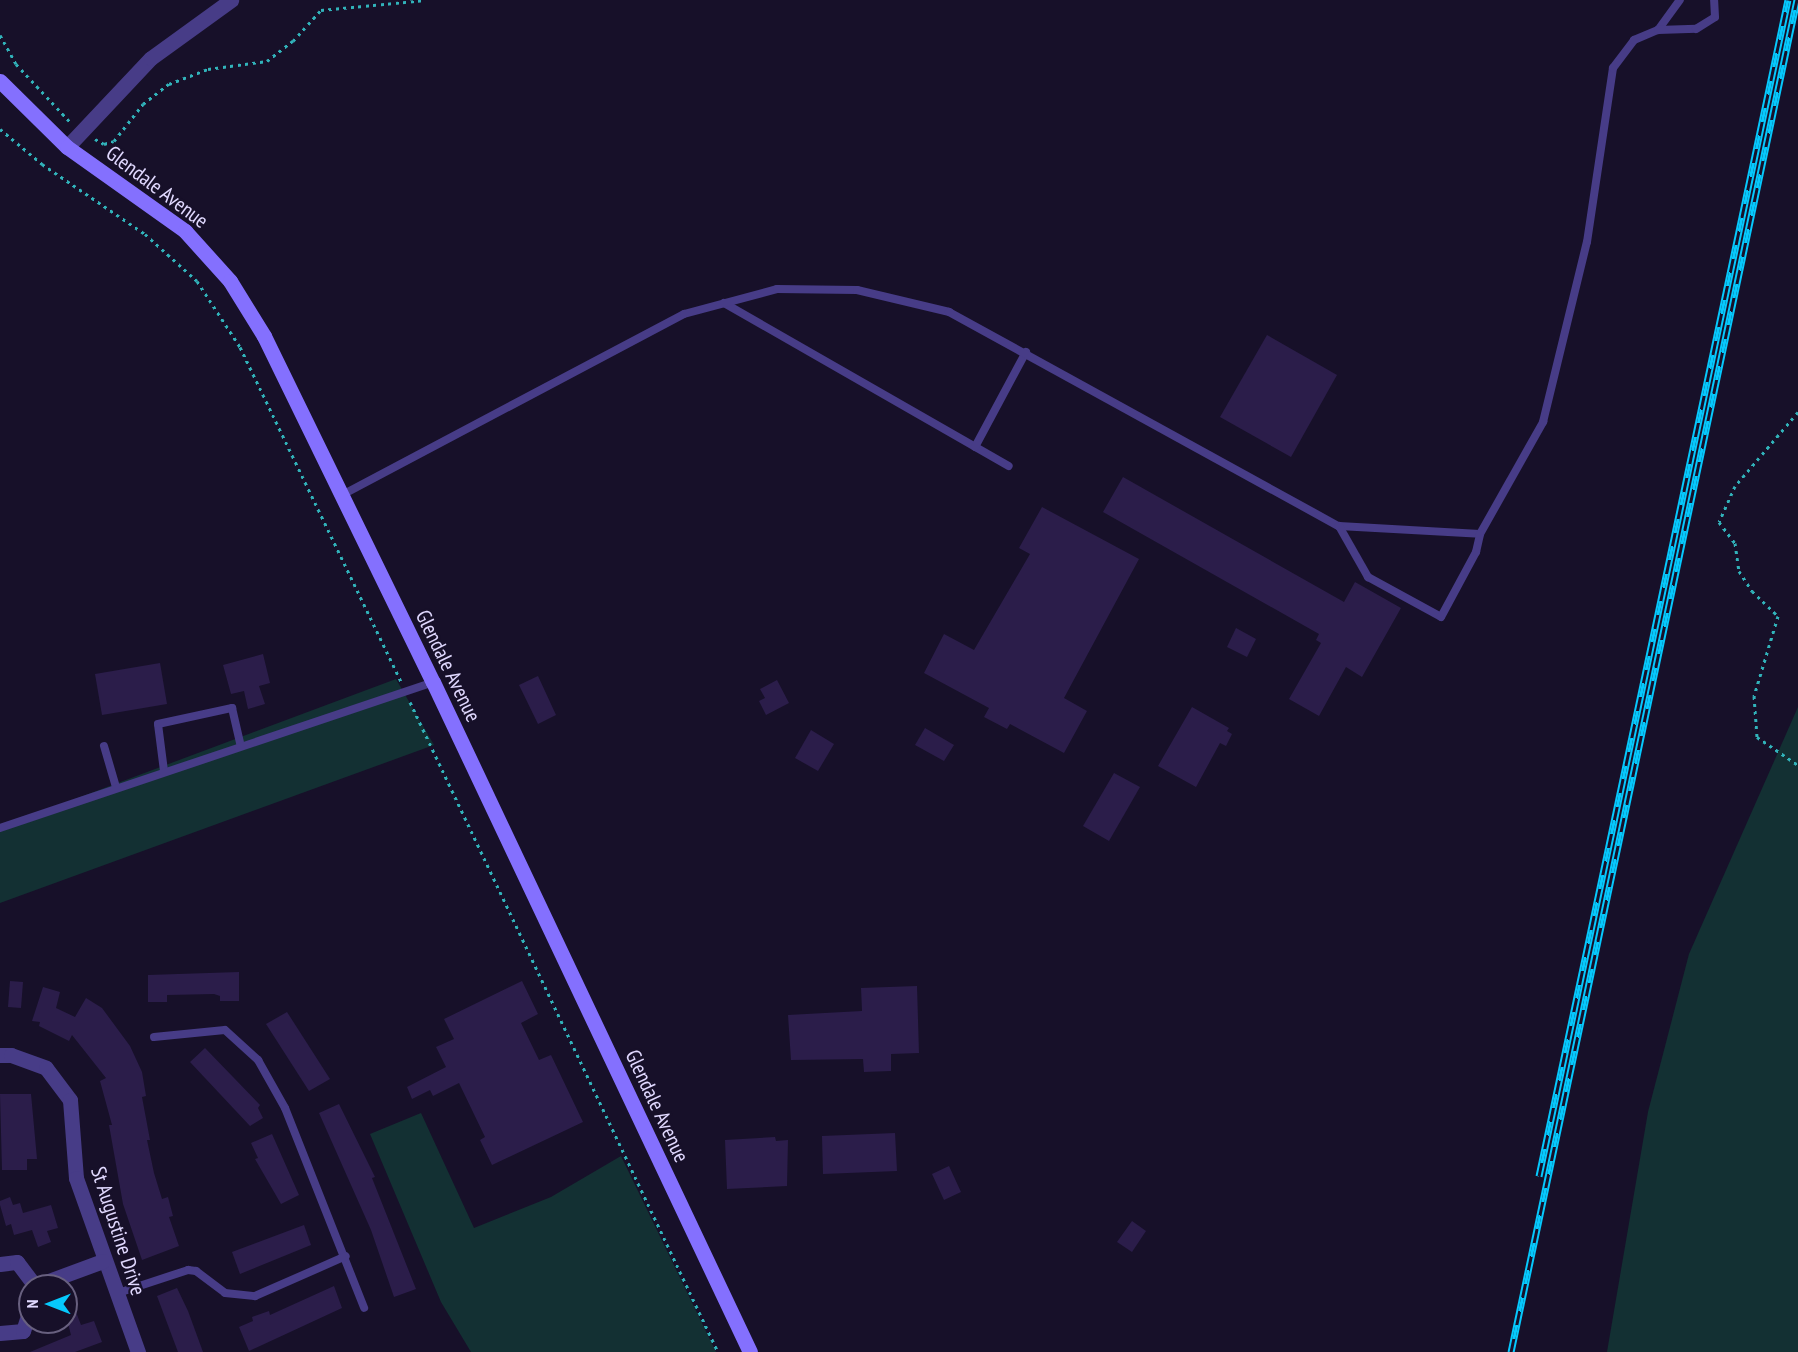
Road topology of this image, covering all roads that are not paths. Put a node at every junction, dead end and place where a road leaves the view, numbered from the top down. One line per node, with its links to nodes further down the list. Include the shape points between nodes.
1 (231, 0): 6 (street, via 151,58)
2 (1680, 0): 4 (lane)
3 (1714, 0): 4 (lane, via 1715,17 1696,29)
4 (1659, 30): 13 (lane, via 1634,40 1613,68 1587,242 1543,422)
5 (0, 81): 6 (main road, Glendale Avenue)
6 (67, 147): 11 (main road, Glendale Avenue, via 185,231 209,254 264,336)
7 (724, 303): 8 (lane, via 777,289 857,290 948,312); 9 (lane); 11 (lane, via 684,314)
8 (1026, 352): 9 (lane); 12 (lane)
9 (975, 447): 10 (lane)
10 (1010, 466)
11 (342, 495): 14 (main road, Glendale Avenue)
12 (1339, 526): 13 (lane); 13 (lane, via 1368,577 1441,617 1476,552)
13 (1480, 534)
14 (433, 682): 16 (lane); 30 (main road, Glendale Avenue)
15 (104, 746): 18 (lane)
16 (241, 746): 17 (lane); 17 (lane, via 232,708 158,724)
17 (164, 771): 18 (lane)
18 (116, 787): 19 (lane)
19 (0, 828)
20 (154, 1037): 22 (lane, via 225,1030 258,1060 285,1108)
21 (0, 1055): 23 (street, St Augustine Drive, via 46,1068 70,1100 76,1178)
22 (346, 1257): 25 (lane, via 255,1296 225,1293 196,1271 188,1270); 26 (lane)
23 (103, 1261): 24 (street, via 35,1286 17,1262); 25 (street, St Augustine Drive)
24 (0, 1264)
25 (115, 1294): 29 (street, St Augustine Drive)
26 (364, 1308)
27 (18, 1331): 28 (street)
28 (0, 1333)
29 (138, 1352)
30 (750, 1352)

